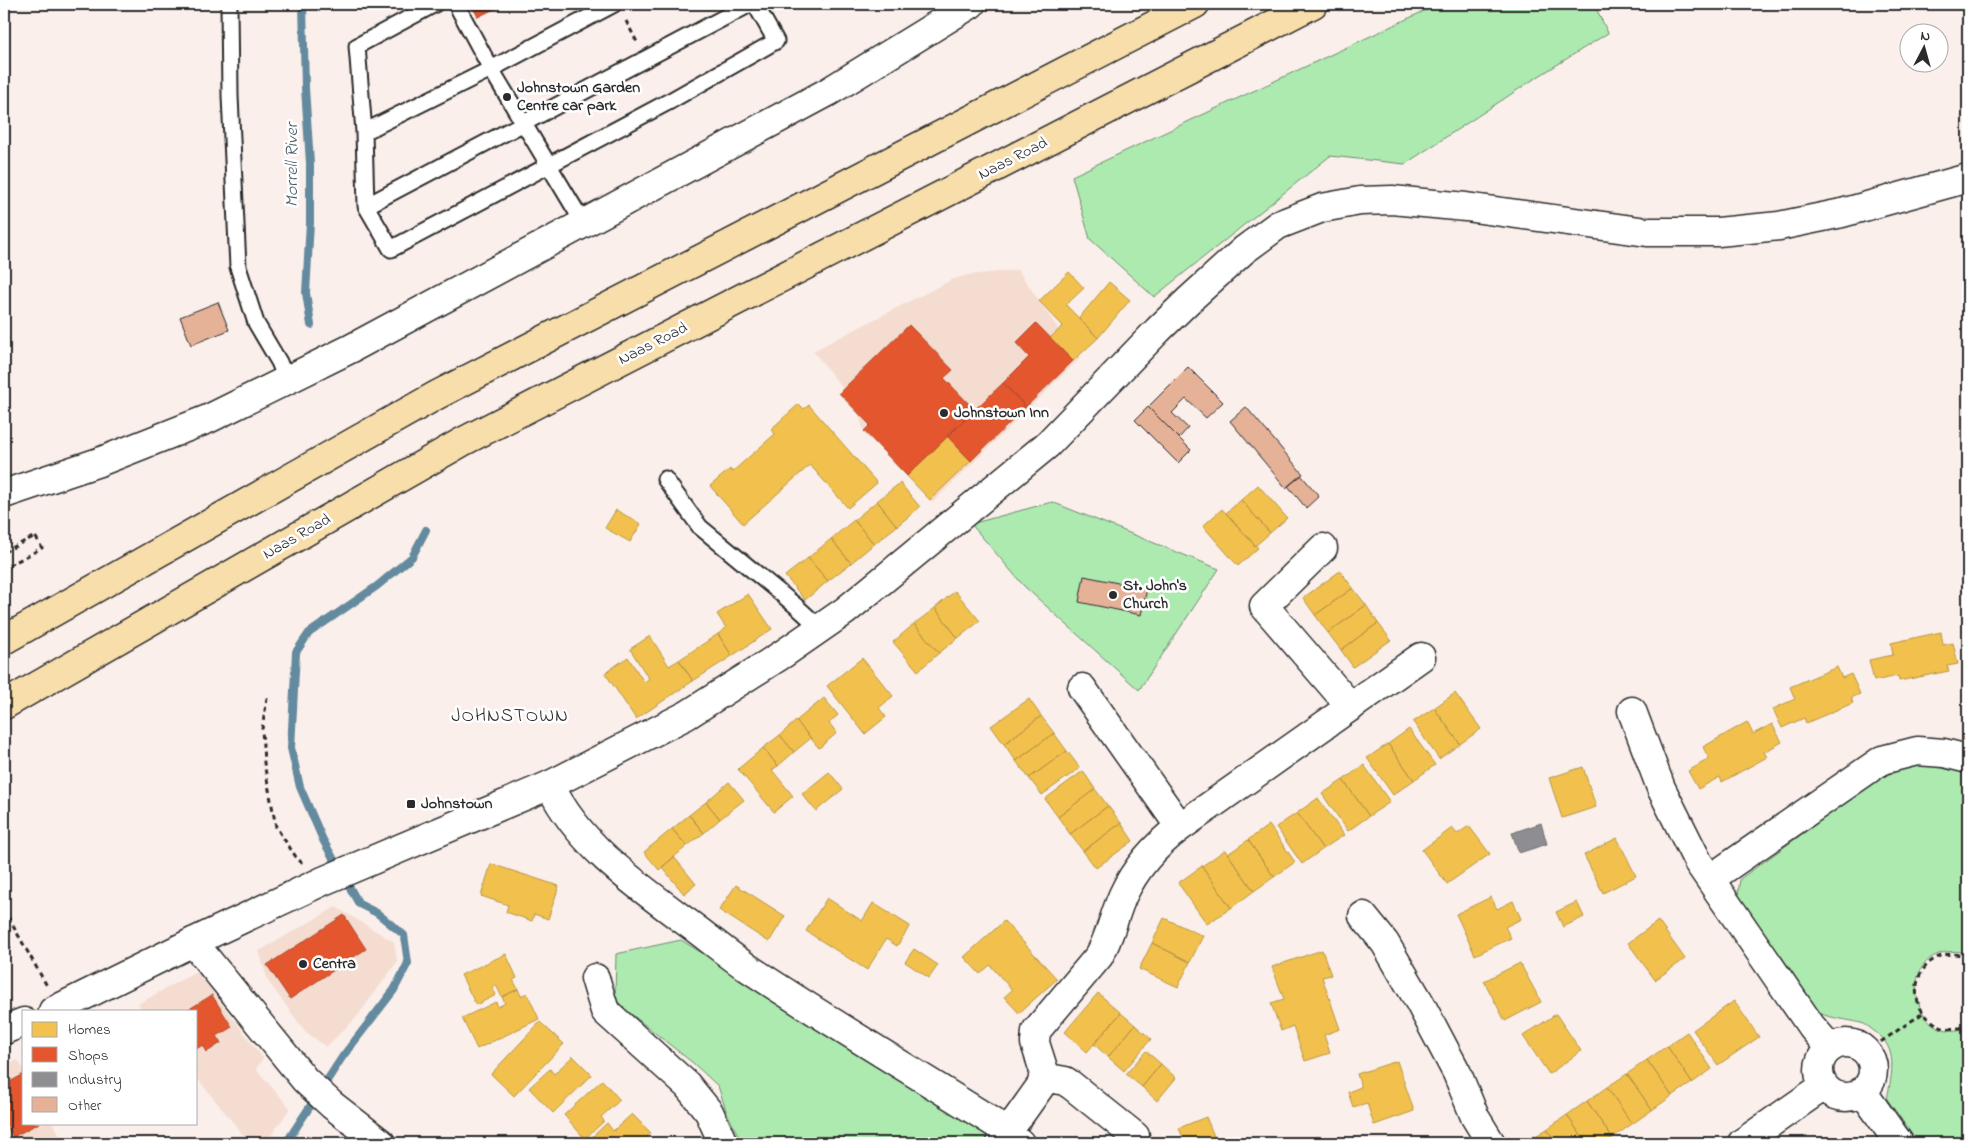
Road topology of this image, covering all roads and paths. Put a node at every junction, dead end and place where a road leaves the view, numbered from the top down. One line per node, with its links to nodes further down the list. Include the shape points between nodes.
1 (229, 4): 17 (lane, via 238,267 256,323)
2 (435, 4): 12 (lane, via 356,46)
3 (456, 4): 10 (lane)
4 (614, 4): 10 (lane)
5 (750, 4): 11 (lane)
6 (755, 4): 13 (lane, via 776,41)
7 (971, 4): 16 (street, via 828,92)
8 (1195, 4): 24 (highway, via 437,395)
9 (1313, 4): 28 (highway, Naas Road, via 462,442)
10 (491, 69): 11 (lane); 12 (lane)
11 (522, 122): 13 (lane); 15 (lane)
12 (364, 132): 15 (lane)
13 (549, 166): 15 (lane, via 391,249); 16 (lane)
14 (1968, 178): 23 (street, via 1842,213 1779,226 1718,232 1647,232 1392,200 1360,201 1322,208 1278,225 1244,250 1158,330 1047,445)
15 (366, 206)
16 (584, 224): 17 (street)
17 (286, 380): 19 (street, via 208,419 100,462)
18 (665, 479): 23 (lane, via 700,527)
19 (4, 494)
20 (1323, 548): 29 (street, via 1264,606)
21 (4, 552): 22 (path, via 35,536 42,548)
22 (4, 568)
23 (820, 628): 32 (street, via 687,715)
24 (4, 640)
25 (1421, 657): 29 (street)
26 (1082, 688): 33 (street)
27 (267, 698): 35 (path, via 262,729 264,763 276,827 296,857)
28 (4, 705)
29 (1351, 707): 33 (street)
30 (1632, 711): 34 (street, via 1661,788 1698,862)
31 (1968, 759): 34 (street, via 1917,751 1882,760)
32 (550, 785): 35 (street); 54 (street, via 558,802 583,833 644,891 747,968)
33 (1180, 827): 50 (street, via 1135,872 1099,956 1036,1031 1035,1042)
34 (1710, 879): 48 (street, via 1811,1026)
35 (323, 881): 39 (street)
36 (4, 910): 43 (path)
37 (1363, 916): 57 (street, via 1385,943 1420,1003 1457,1073 1475,1117)
38 (4, 938): 40 (path, via 10,948)
39 (192, 942): 43 (street); 55 (street, via 305,1080)
40 (4, 951)
41 (1968, 956): 44 (path, via 1949,954 1926,965 1916,988)
42 (595, 978): 56 (street, via 605,1011 688,1086 709,1112)
43 (51, 995)
44 (1923, 1013): 46 (path, via 1941,1027); 49 (path)
45 (22, 1023): 47 (street)
46 (1968, 1026)
47 (4, 1030)
48 (1830, 1048): 49 (street, via 1846,1043); 51 (street, via 1819,1066)
49 (1866, 1052): 52 (street, via 1872,1063 1872,1076)
50 (1043, 1077): 53 (street, via 1071,1084); 54 (street)
51 (1824, 1086): 52 (street, via 1838,1096 1846,1097); 58 (street)
52 (1862, 1091): 59 (street)
53 (1135, 1136)
54 (1009, 1140)
55 (381, 1143)
56 (723, 1143)
57 (1491, 1143)
58 (1742, 1143)
59 (1899, 1143)

